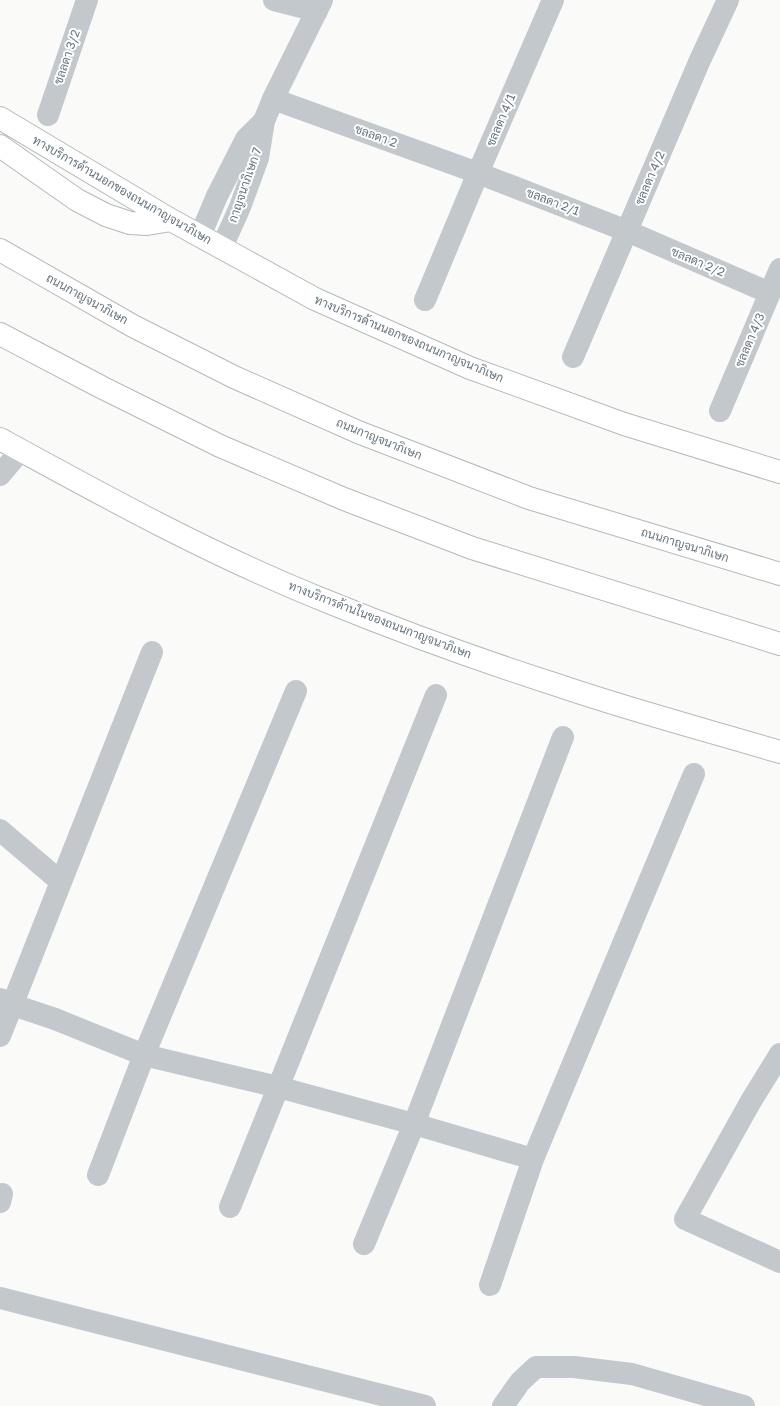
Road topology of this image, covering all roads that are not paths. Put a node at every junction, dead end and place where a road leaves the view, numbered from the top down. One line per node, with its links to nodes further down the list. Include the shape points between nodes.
1 (87, 0): 7 (street, ชลลดา 3/2)
2 (274, 0): 5 (street)
3 (553, 0): 11 (street, ชลลดา 4/1)
4 (728, 0): 13 (street, ชลลดา 4/2, via 696,67)
5 (320, 5): 6 (street, กาญจนาภิเษก 7)
6 (273, 99): 9 (street, กาญจนาภิเษก 7); 11 (street, ชลลดา 2)
7 (48, 115)
8 (0, 118): 12 (main road, ทางบริการด้านนอกของถนนกาญจนาภิเษก)
9 (264, 121): 14 (street, กาญจนาภิเษก 7, via 246,139); 15 (street, กาญจนาภิเษก 7, via 258,158 240,206)
10 (0, 146): 12 (main road, via 77,200 106,215 130,223 147,224)
11 (478, 173): 13 (street, ชลลดา 2/1); 19 (street, ชลลดา 4/1)
12 (171, 220): 14 (main road, ทางบริการด้านนอกของถนนกาญจนาภิเษก)
13 (627, 231): 18 (street, ชลลดา 2/2); 21 (street, ชลลดา 4/2)
14 (200, 236): 15 (main road, ทางบริการด้านนอกของถนนกาญจนาภิเษก)
15 (220, 247): 25 (main road, ทางบริการด้านนอกของถนนกาญจนาภิเษก, via 315,299 470,368 624,424)
16 (0, 250): 27 (main road, ถนนกาญจนาภิเษก, via 133,326 234,377 366,435 529,498)
17 (780, 269): 18 (street, ชลลดา 4/3)
18 (770, 293): 22 (street, ชลลดา 4/3)
19 (425, 300)
20 (0, 334): 28 (main road, via 220,446 344,499 472,548)
21 (573, 357)
22 (720, 411)
23 (0, 438): 24 (main road, ทางบริการด้านในของถนนกาญจนาภิเษก)
24 (20, 450): 26 (street); 33 (main road, ทางบริการด้านในของถนนกาญจนาภิเษก, via 219,554 325,601 557,686)
25 (780, 472)
26 (0, 475)
27 (780, 574)
28 (780, 644)
29 (152, 652): 36 (street)
30 (296, 691): 40 (street)
31 (436, 695): 41 (street)
32 (563, 737): 42 (street)
33 (780, 752)
34 (694, 774): 43 (street)
35 (0, 830): 36 (street)
36 (61, 882): 37 (street)
37 (6, 1002): 38 (street); 40 (street)
38 (0, 1036)
39 (780, 1054): 47 (street, via 685,1219)
40 (144, 1055): 41 (street); 44 (street)
41 (278, 1087): 42 (street); 45 (street)
42 (414, 1124): 43 (street); 46 (street)
43 (533, 1159): 48 (street)
44 (98, 1175)
45 (230, 1207)
46 (364, 1244)
47 (780, 1262)
48 (490, 1285)
49 (0, 1298): 50 (street)
50 (426, 1406)
51 (503, 1406): 52 (street, via 520,1382 536,1367 574,1367 632,1374)
52 (744, 1406)

